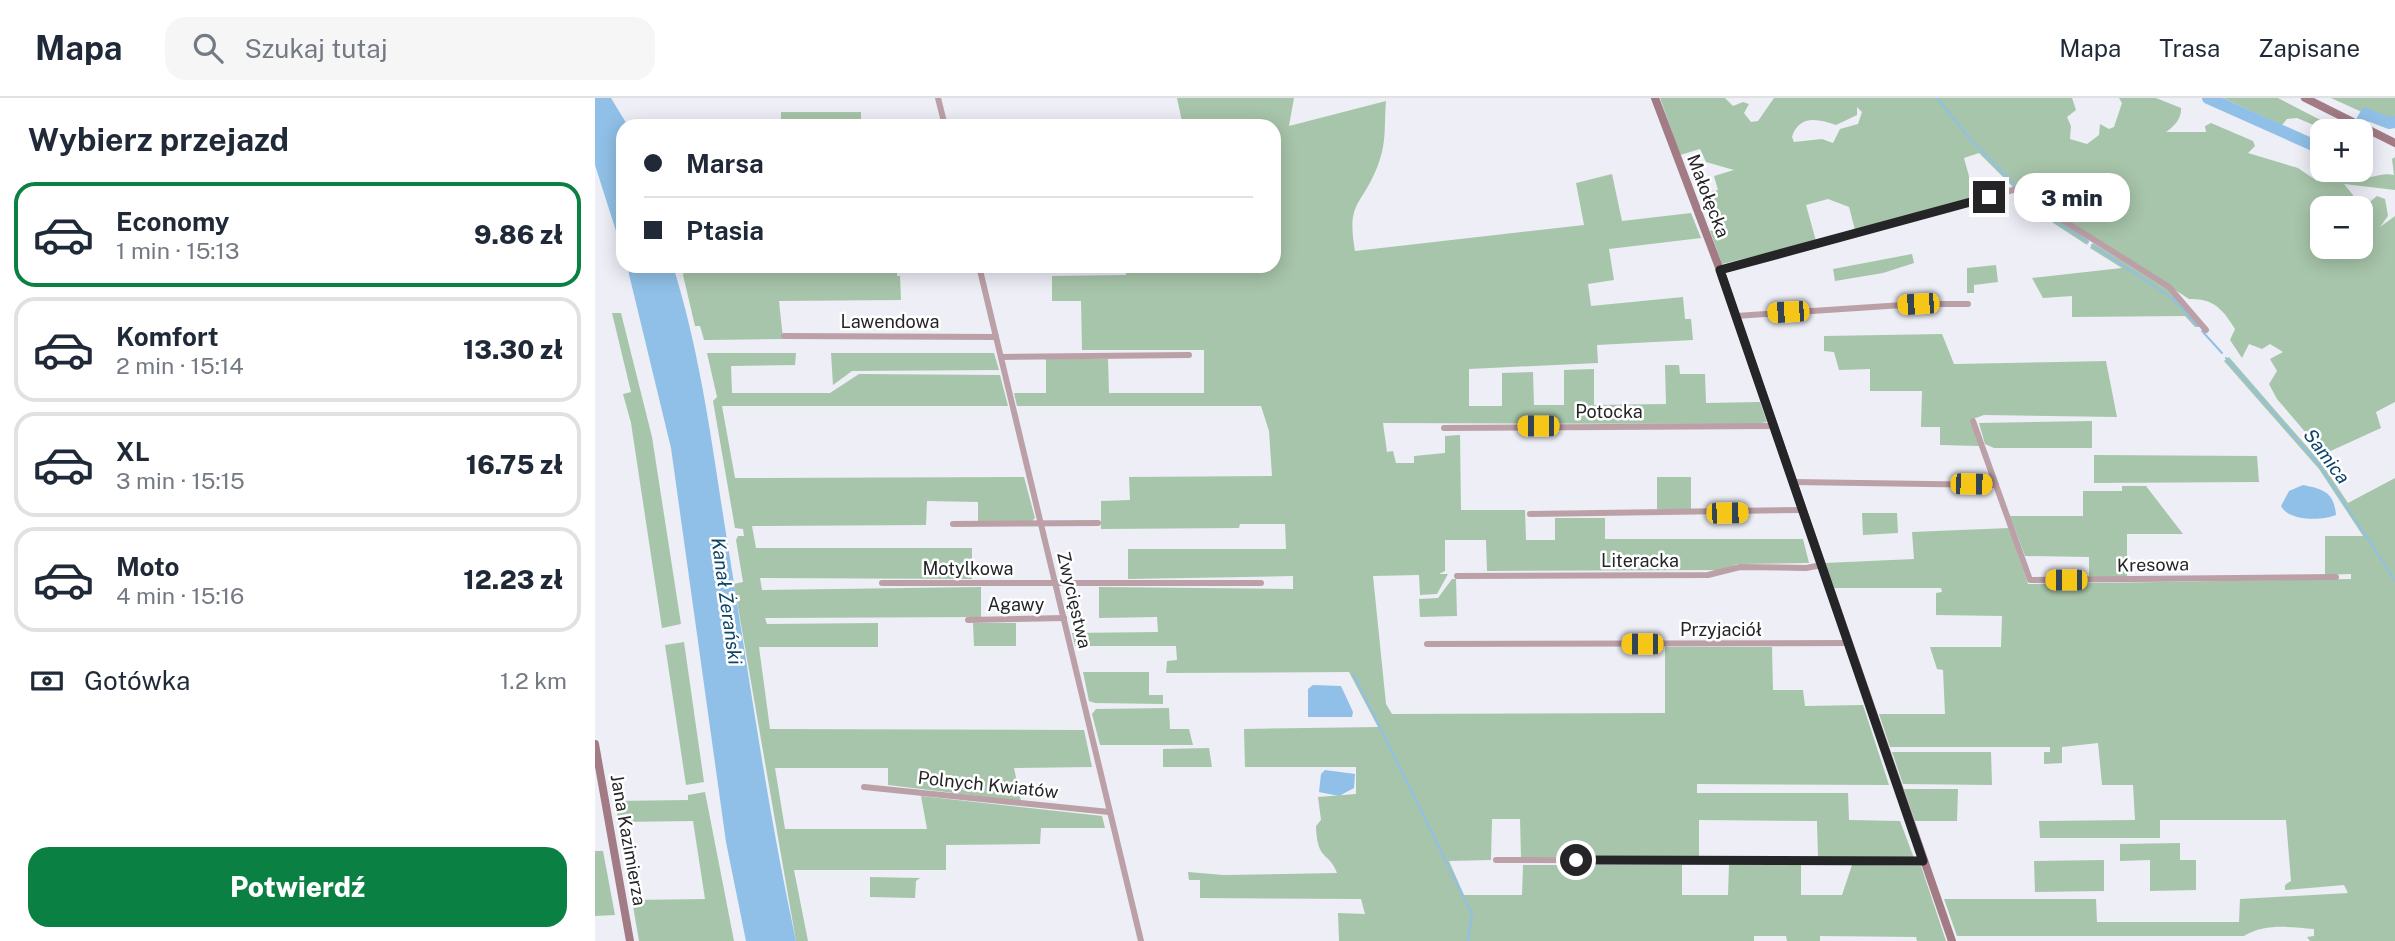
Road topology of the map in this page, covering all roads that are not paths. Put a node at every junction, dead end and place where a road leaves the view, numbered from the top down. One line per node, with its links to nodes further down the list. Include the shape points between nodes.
1 (938, 98): 4 (street)
2 (1655, 98): 6 (street, Małołęcka)
3 (2305, 98): 5 (street)
4 (943, 119)
5 (2395, 143)
6 (1720, 270): 9 (street, Małołęcka); 10 (street, via 2024,187 2056,216 2169,287)
7 (981, 273): 12 (street, Zwycięstwa)
8 (1968, 304): 9 (street)
9 (1736, 316): 16 (street, Małołęcka)
10 (2206, 330)
11 (784, 336): 12 (street, Lawendowa)
12 (996, 337): 14 (street, Zwycięstwa)
13 (1189, 355): 14 (street)
14 (1001, 357): 24 (street, Zwycięstwa)
15 (1973, 421): 19 (street, Kresowa)
16 (1774, 426): 17 (street, Potocka); 18 (street, Małołęcka)
17 (1444, 428)
18 (1793, 482): 19 (street); 20 (street, Małołęcka)
19 (1996, 485): 27 (street, Kresowa, via 2030,580)
20 (1803, 510): 21 (street); 25 (street, Małołęcka)
21 (1530, 514)
22 (1098, 523): 24 (street)
23 (953, 524): 24 (street)
24 (1041, 524): 29 (street, Zwycięstwa)
25 (1822, 565): 26 (street, Literacka, via 1806,569 1740,567 1708,575); 33 (street, Małołęcka)
26 (1457, 576)
27 (2336, 577)
28 (882, 583): 29 (street, Motylkowa)
29 (1055, 583): 30 (street, Motylkowa); 31 (street, Zwycięstwa)
30 (1261, 583)
31 (1064, 618): 32 (street, Agawy); 39 (street, Zwycięstwa)
32 (968, 620)
33 (1848, 643): 34 (street, Przyjaciół); 41 (street, Małołęcka)
34 (1427, 644)
35 (595, 744): 36 (street, Jana Kazimierza)
36 (597, 767): 38 (street, Jana Kazimierza)
37 (864, 786): 39 (street, Polnych Kwiatów)
38 (601, 802): 42 (street, Jana Kazimierza)
39 (1109, 812): 43 (street, Zwycięstwa)
40 (1496, 860): 41 (street)
41 (1923, 861): 44 (street, Małołęcka)
42 (630, 941)
43 (1141, 941)
44 (1952, 941)

